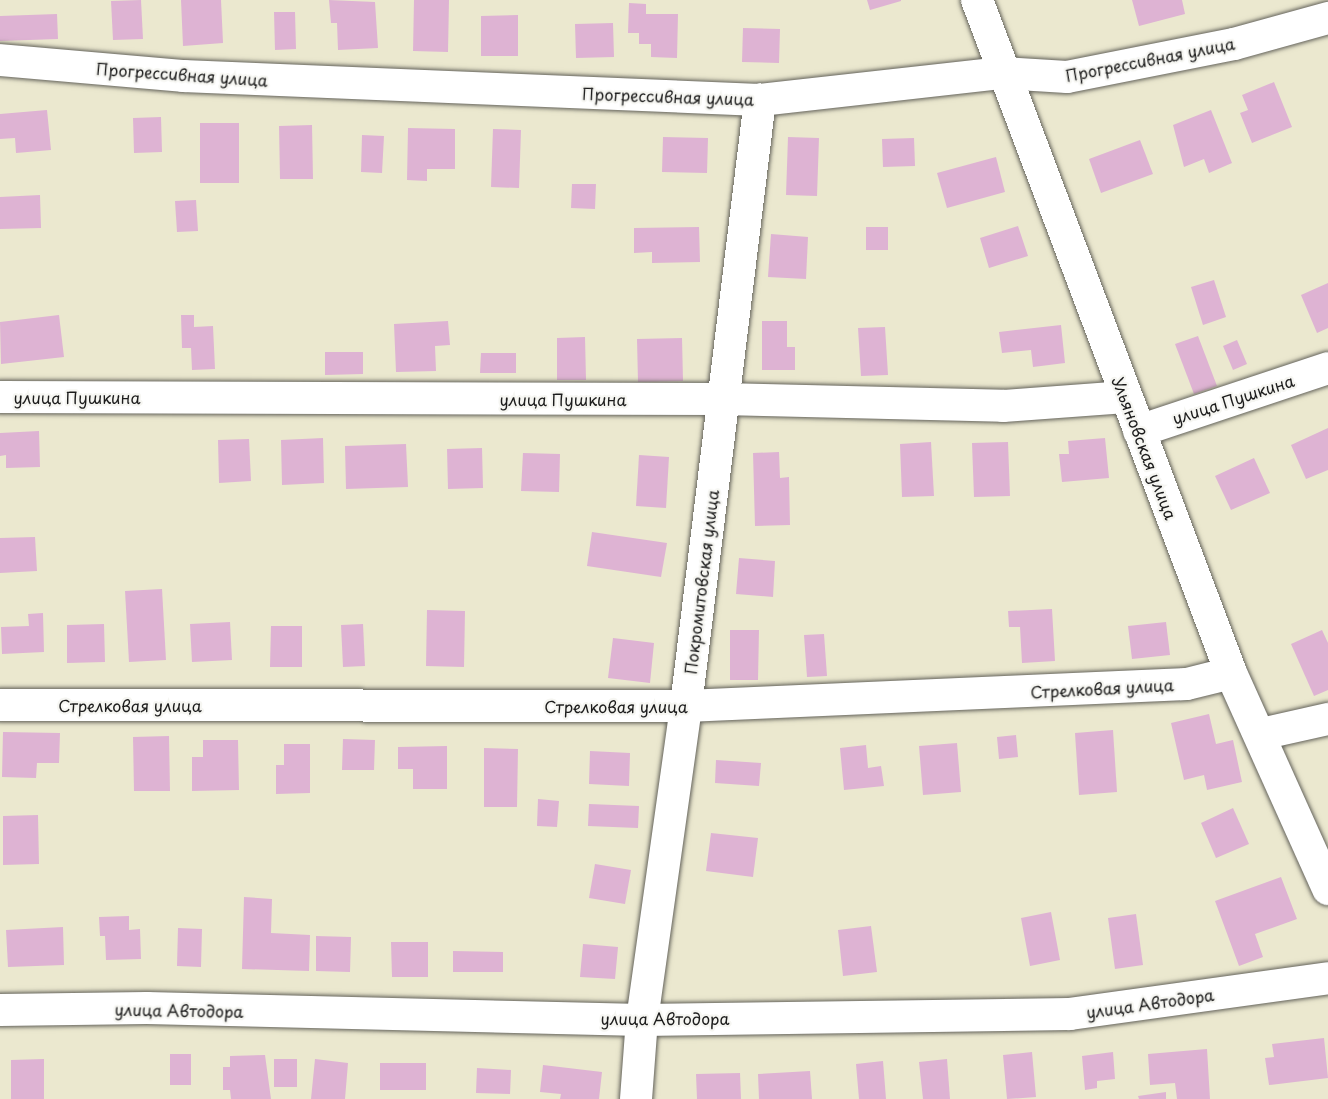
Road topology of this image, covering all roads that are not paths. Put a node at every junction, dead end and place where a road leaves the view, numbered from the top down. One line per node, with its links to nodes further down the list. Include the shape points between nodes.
1 (977, 0): 4 (street, Ульяновская улица)
2 (1328, 18): 4 (street, Прогрессивная улица, via 1234,44 1066,77)
3 (0, 60): 5 (street, Прогрессивная улица, via 183,76)
4 (1002, 73): 5 (street, Прогрессивная улица); 7 (street, Ульяновская улица)
5 (760, 100): 9 (street, Покромитовская улица)
6 (1328, 368): 10 (street, улица Пушкина)
7 (1126, 396): 9 (street, улица Пушкина, via 1003,406); 10 (street, Ульяновская улица)
8 (0, 397): 9 (street, улица Пушкина)
9 (722, 399): 13 (street, Покромитовская улица)
10 (1139, 431): 11 (street, Ульяновская улица)
11 (1231, 673): 13 (street, Стрелковая улица, via 1187,684); 15 (street, Ульяновская улица)
12 (0, 705): 13 (street, Стрелковая улица)
13 (686, 706): 19 (street, Покромитовская улица)
14 (1328, 719): 15 (street)
15 (1261, 734): 16 (street, Ульяновская улица)
16 (1328, 890)
17 (1328, 978): 19 (street, улица Автодора, via 1070,1014)
18 (0, 1011): 19 (street, улица Автодора, via 158,1008)
19 (642, 1020): 20 (street, Покромитовская улица)
20 (636, 1099)

